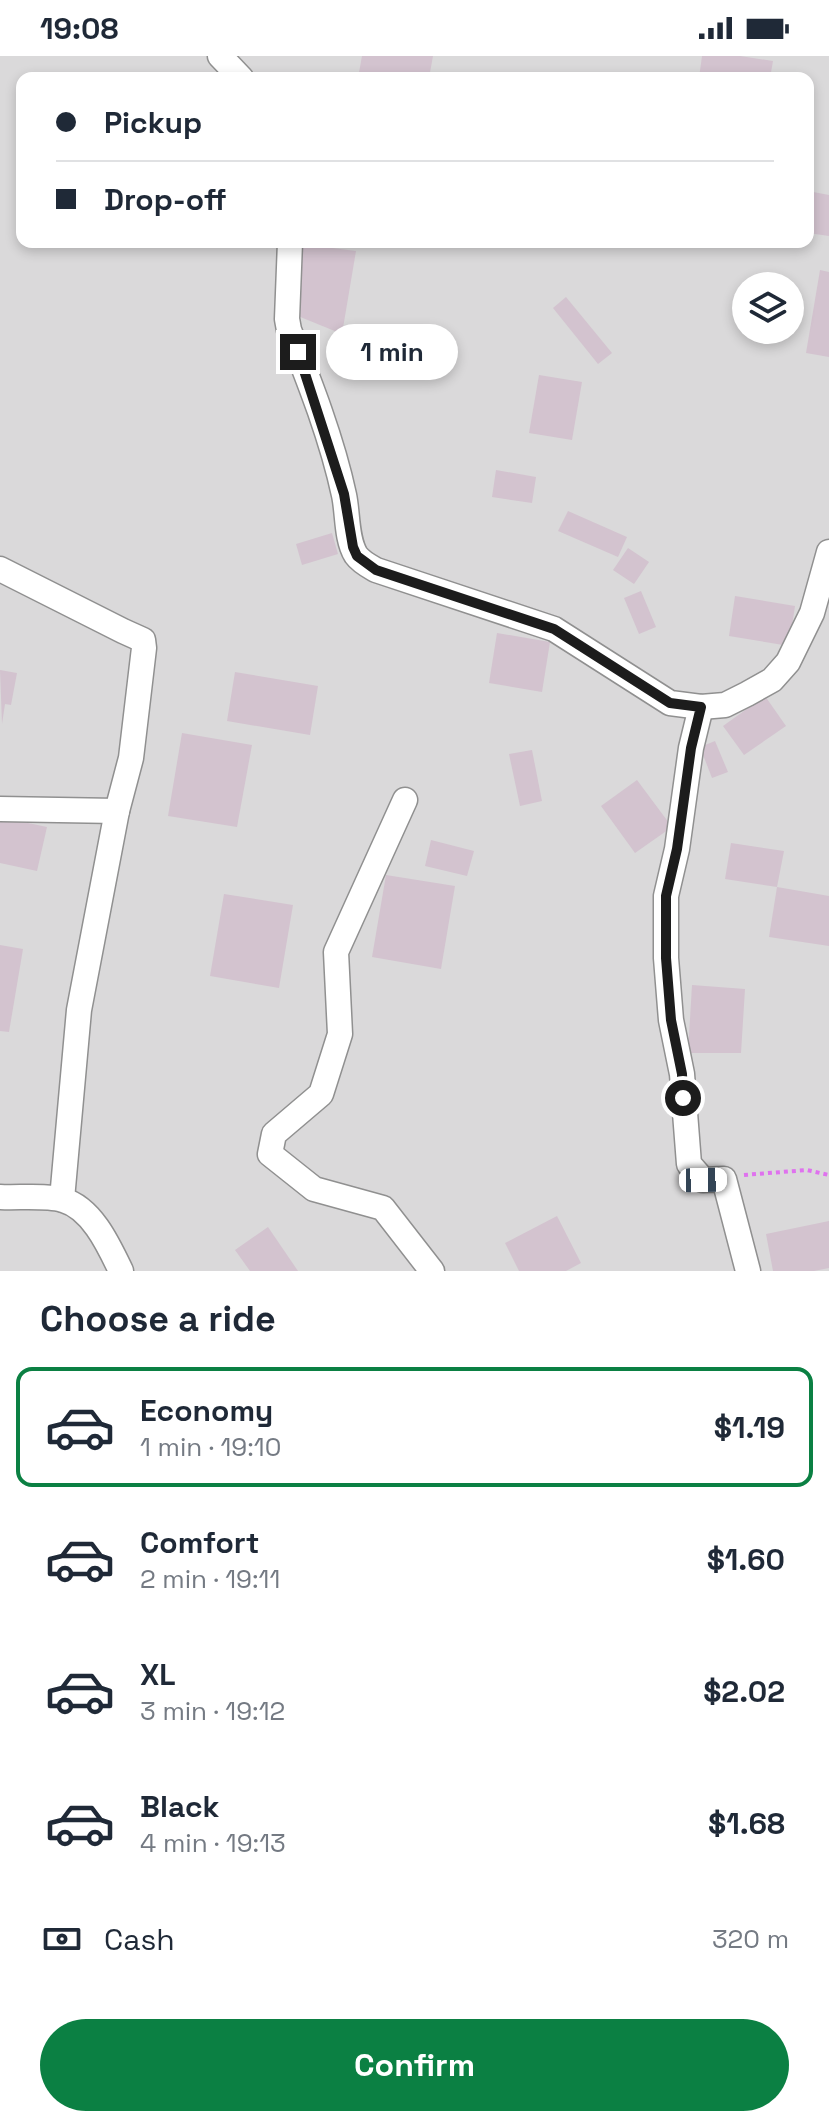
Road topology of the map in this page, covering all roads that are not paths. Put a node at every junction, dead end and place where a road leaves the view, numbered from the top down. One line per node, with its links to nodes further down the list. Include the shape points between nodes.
1 (220, 56): 2 (street)
2 (235, 72)
3 (290, 248): 6 (street, via 289,330 340,481 357,556 376,570 554,629 670,703)
4 (829, 552): 6 (street, via 812,613 788,662 772,680 747,694 725,705)
5 (0, 569): 9 (street, via 143,640 131,758)
6 (701, 707): 14 (street, via 666,896 671,1020 682,1074 689,1164 703,1180 724,1179)
7 (405, 800): 13 (street, via 336,952 340,1034 321,1094 274,1134 270,1154 314,1189 383,1208)
8 (0, 809): 9 (street)
9 (117, 811): 11 (street, via 79,1010)
10 (0, 1197): 11 (street)
11 (62, 1199): 12 (street, via 80,1207 96,1226)
12 (121, 1271)
13 (432, 1271)
14 (748, 1271)

